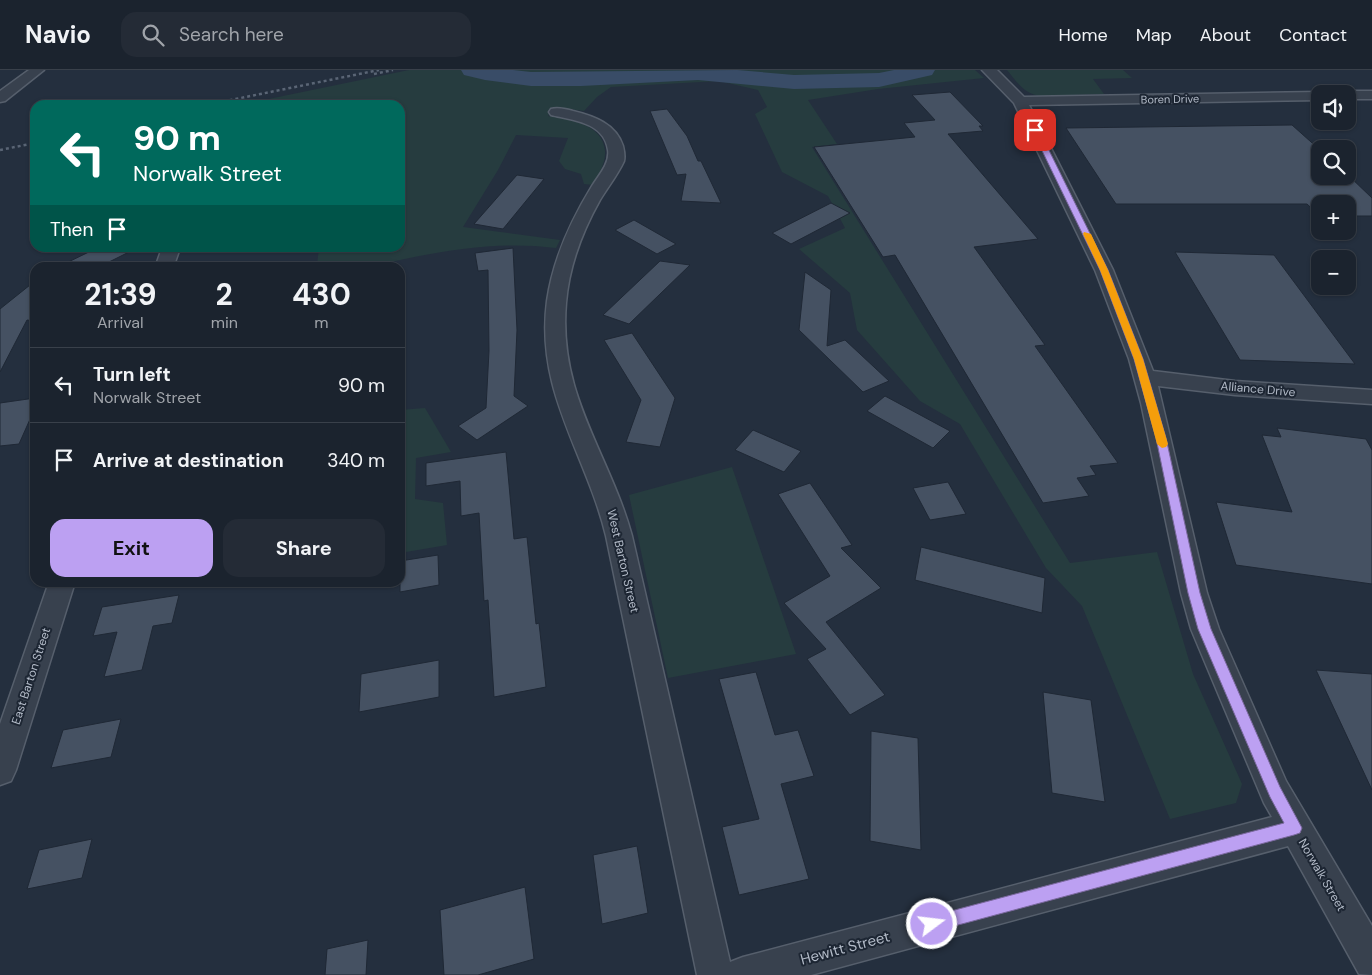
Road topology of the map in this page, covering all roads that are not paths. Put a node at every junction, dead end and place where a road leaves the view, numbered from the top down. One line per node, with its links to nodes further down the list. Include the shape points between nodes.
1 (37, 70): 6 (street)
2 (989, 70): 7 (street, Norwalk Street)
3 (1356, 95): 4 (street)
4 (1372, 95)
5 (1311, 96): 7 (street, Boren Drive)
6 (0, 98)
7 (1020, 101): 9 (street, Norwalk Street, via 1104,270)
8 (556, 112): 15 (street, West Barton Street, via 597,123 608,132 616,146 617,159 576,231 561,271 554,334 557,365 567,404 603,485 621,544)
9 (1144, 377): 10 (street, Alliance Drive, via 1235,388); 13 (street, Norwalk Street, via 1204,629)
10 (1372, 397)
11 (60, 587): 12 (street, East Barton Street)
12 (0, 770)
13 (1294, 828): 14 (street, Norwalk Street); 16 (street, Hewitt Street)
14 (1372, 961)
15 (715, 975)
16 (744, 975)

